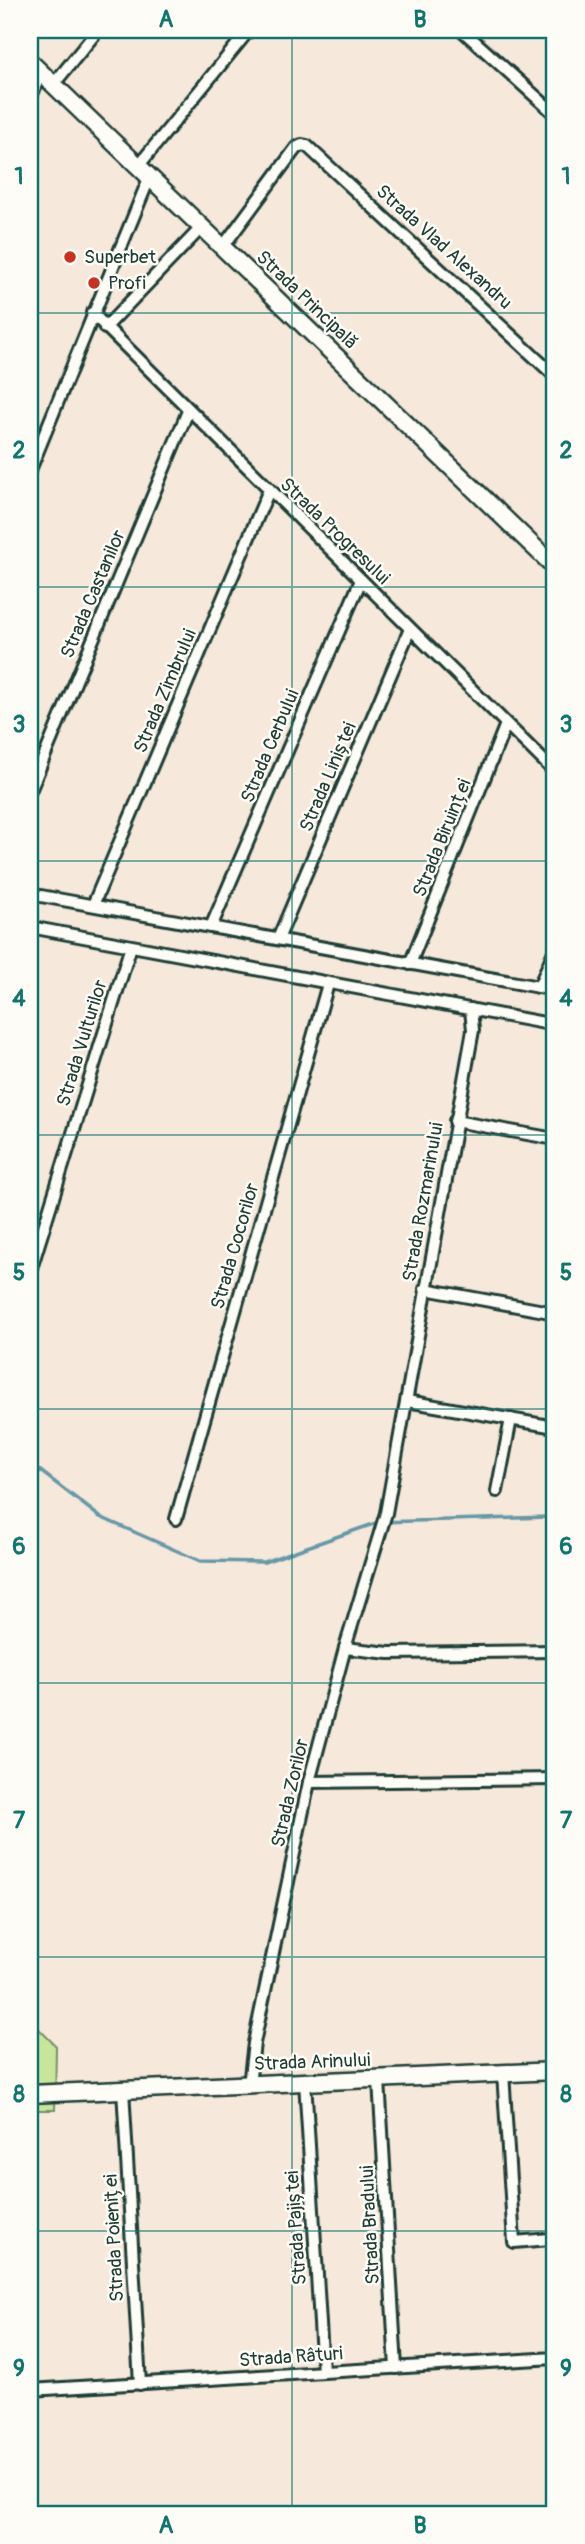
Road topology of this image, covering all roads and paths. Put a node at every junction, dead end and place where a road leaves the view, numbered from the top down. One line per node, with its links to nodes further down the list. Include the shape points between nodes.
1 (98, 30): 5 (street)
2 (248, 30): 8 (street)
3 (462, 30): 7 (street)
4 (35, 67): 5 (main road, Strada Principală); 6 (street)
5 (53, 85): 8 (main road, Strada Principală)
6 (30, 99)
7 (555, 114)
8 (144, 171): 9 (main road, Strada Principală); 11 (street)
9 (201, 228): 10 (main road, Strada Principală); 12 (street)
10 (222, 248): 13 (street, Strada Vlad Alexandru, via 296,148 307,146); 17 (main road, Strada Principală)
11 (92, 313): 12 (street, Strada Progresului); 15 (street)
12 (105, 328): 14 (street, Strada Progresului)
13 (555, 376)
14 (188, 411): 16 (street, Strada Progresului); 22 (street, Strada Castanilor)
15 (30, 470)
16 (269, 490): 18 (street, Strada Progresului); 24 (street, Strada Zimbrului)
17 (555, 567)
18 (361, 580): 19 (street, Strada Progresului); 26 (street, Strada Cerbului)
19 (410, 629): 20 (street, Strada Progresului); 27 (street, Strada Liniștei)
20 (506, 724): 21 (street, Strada Progresului); 30 (street, Strada Biruinței)
21 (555, 772)
22 (30, 791)
23 (30, 894): 24 (street)
24 (93, 905): 26 (street)
25 (30, 927): 28 (street)
26 (211, 927): 27 (street)
27 (278, 939): 30 (street)
28 (131, 946): 31 (street); 38 (street, Strada Vulturilor)
29 (555, 949): 32 (street)
30 (410, 964): 32 (street)
31 (328, 984): 34 (street); 46 (street, Strada Cocorilor)
32 (539, 986): 33 (street)
33 (555, 989)
34 (471, 1009): 35 (street); 36 (street, Strada Rozmarinului, via 473,1030)
35 (555, 1025)
36 (455, 1121): 37 (street); 39 (street, Strada Rozmarinului)
37 (555, 1139)
38 (30, 1272)
39 (425, 1289): 40 (street); 41 (street, Strada Rozmarinului)
40 (555, 1313)
41 (407, 1401): 42 (street); 45 (street, Strada Rozmarinului)
42 (511, 1419): 43 (street); 44 (street)
43 (555, 1427)
44 (498, 1490)
45 (386, 1513): 47 (street, Strada Zorilor)
46 (176, 1518)
47 (345, 1647): 48 (street, via 389,1653); 50 (street, Strada Zorilor)
48 (555, 1651)
49 (555, 1779): 50 (street)
50 (309, 1782): 55 (street, Strada Zorilor)
51 (555, 2071): 52 (main road, Strada Arinului)
52 (503, 2073): 53 (main road, Strada Arinului); 58 (street, via 514,2242)
53 (379, 2080): 54 (main road, Strada Arinului); 60 (street, Strada Bradului)
54 (304, 2081): 55 (main road, Strada Arinului); 61 (street, Strada Pajiștei)
55 (249, 2085): 56 (main road, Strada Arinului)
56 (123, 2090): 57 (main road, Strada Arinului); 62 (street, Strada Poieniței)
57 (30, 2094)
58 (550, 2239)
59 (555, 2358): 60 (street, Strada Râturi)
60 (396, 2368): 61 (street, Strada Râturi)
61 (323, 2372): 62 (street, Strada Râturi)
62 (140, 2384): 63 (street, Strada Râturi)
63 (30, 2390)

